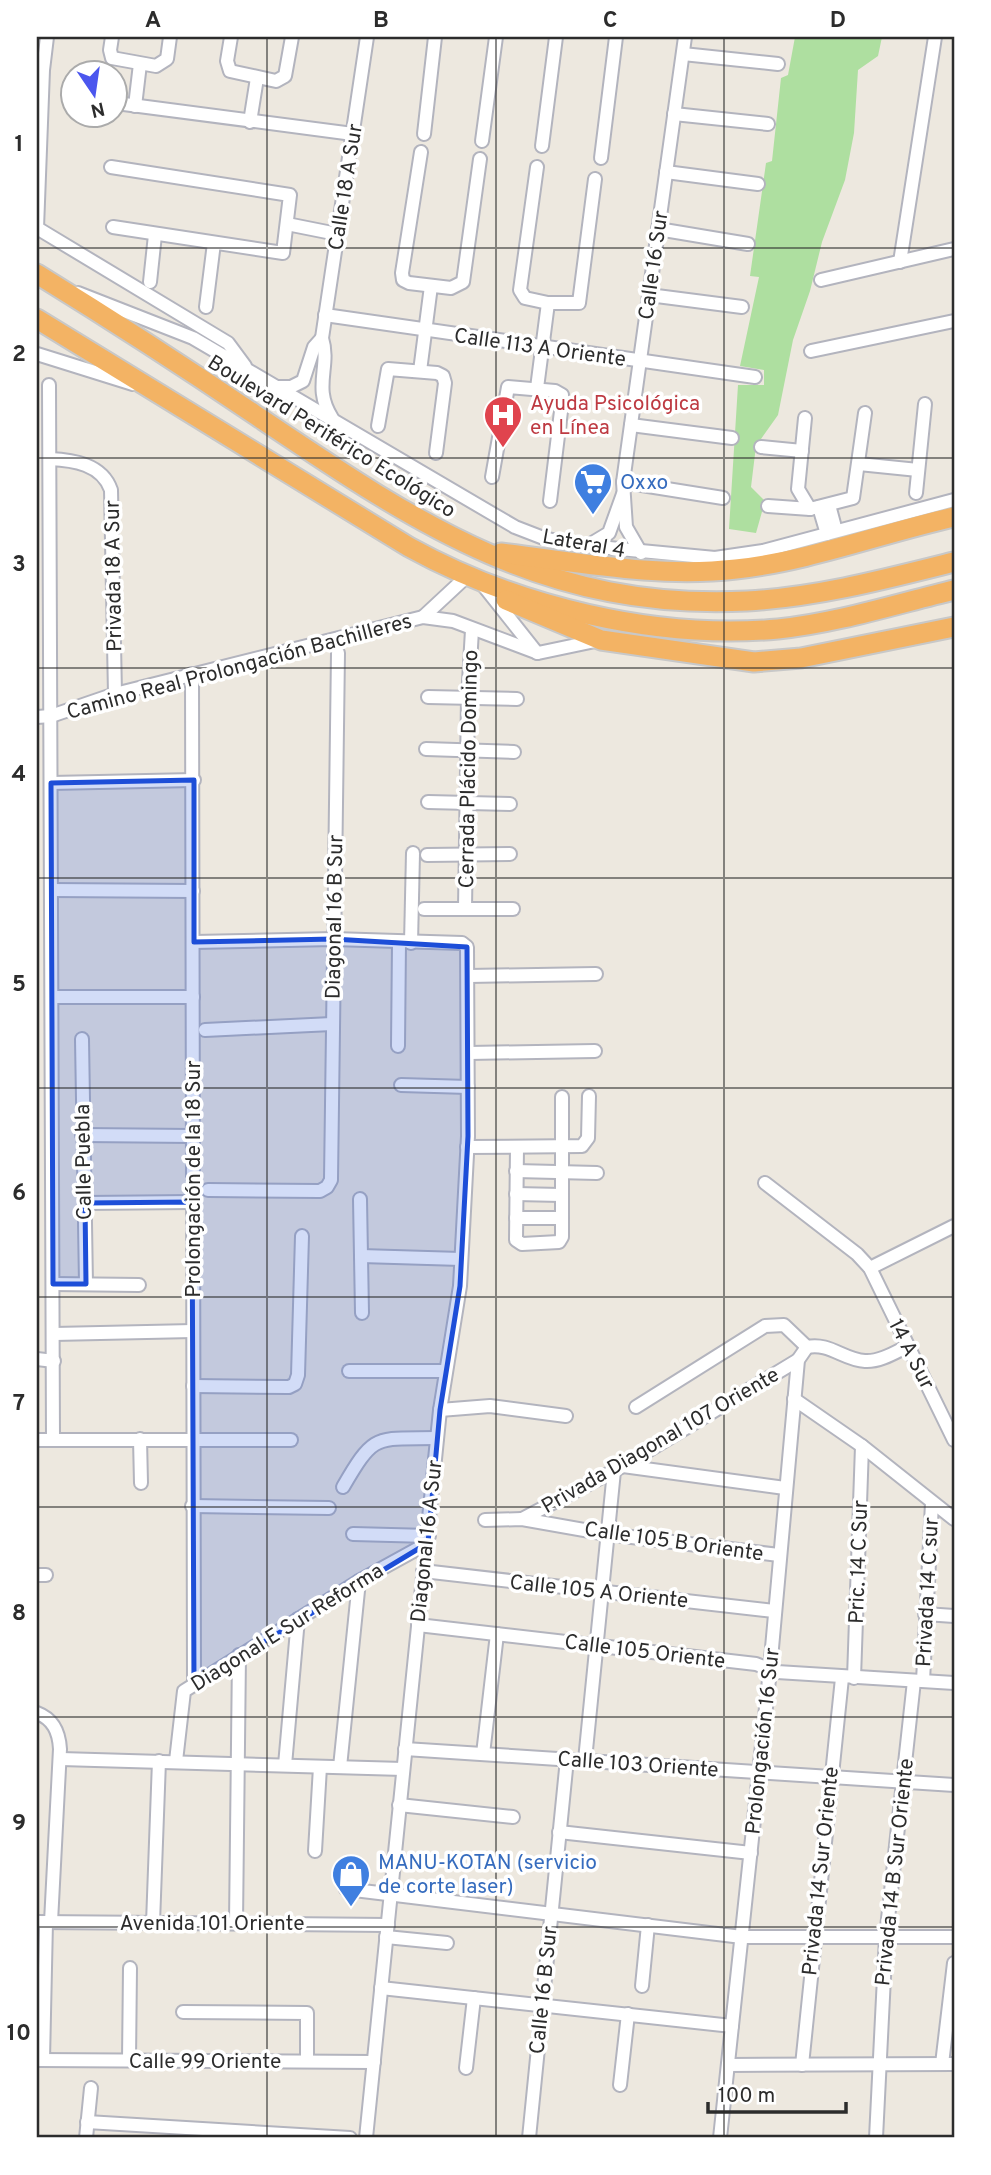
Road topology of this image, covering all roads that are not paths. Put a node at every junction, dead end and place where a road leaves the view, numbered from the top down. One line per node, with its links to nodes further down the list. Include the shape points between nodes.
1 (47, 37): 36 (street)
2 (112, 37): 14 (street, via 113,58)
3 (170, 37): 14 (street, via 165,63)
4 (231, 37): 16 (street, via 230,71)
5 (292, 37): 16 (street, via 285,76 276,81)
6 (368, 37): 22 (street, Calle 18 A Sur)
7 (435, 37): 23 (street)
8 (496, 37): 24 (street)
9 (556, 37): 25 (street)
10 (616, 37): 27 (street)
11 (685, 37): 13 (street, Calle 16 Sur)
12 (935, 37): 43 (street)
13 (683, 54): 15 (street); 19 (street, Calle 16 Sur)
14 (140, 64): 18 (street)
15 (778, 64)
16 (257, 78): 20 (street)
17 (130, 105): 18 (street)
18 (135, 106): 20 (street)
19 (674, 114): 21 (street); 31 (street, Calle 16 Sur)
20 (250, 122): 22 (street)
21 (768, 124)
22 (353, 134): 38 (street, Calle 18 A Sur)
23 (424, 134)
24 (482, 141)
25 (542, 146)
26 (421, 152): 47 (street, via 402,273 409,284)
27 (601, 158)
28 (480, 159): 47 (street, via 463,282 451,288)
29 (111, 167): 34 (street, via 290,195)
30 (537, 167): 50 (street, via 520,290 524,298)
31 (666, 172): 33 (street); 37 (street, Calle 16 Sur)
32 (594, 179): 50 (street, via 579,303)
33 (758, 184)
34 (287, 224): 38 (street); 40 (street, via 283,253)
35 (113, 227): 39 (street)
36 (37, 228): 62 (street, via 228,343)
37 (658, 229): 41 (street); 49 (street, Calle 16 Sur)
38 (337, 234): 53 (street, Calle 18 A Sur)
39 (155, 235): 40 (street); 46 (street)
40 (214, 243): 51 (street)
41 (748, 244)
42 (954, 249): 43 (street)
43 (900, 262): 45 (street)
44 (37, 274): 48 (highway, Boulevard Periférico Ecológico)
45 (821, 280)
46 (150, 282)
47 (431, 286): 56 (street)
48 (58, 287): 62 (street, Lateral 4, via 194,338); 95 (highway, Boulevard Periférico Ecológico, via 404,514)
49 (649, 295): 52 (street); 61 (street, Calle 16 Sur)
50 (548, 303): 58 (street)
51 (206, 307)
52 (742, 307)
53 (325, 315): 56 (street, Calle 113 A Oriente); 57 (street, Calle 18 A Sur)
54 (37, 319): 69 (highway)
55 (954, 321): 59 (street)
56 (426, 331): 58 (street, Calle 113 A Oriente); 63 (street)
57 (322, 338): 64 (street, Calle 18 A Sur, via 314,346); 66 (street, Calle 18 A Sur)
58 (542, 347): 61 (street, Calle 113 A Oriente); 70 (street)
59 (811, 351)
60 (37, 354): 69 (street)
61 (640, 360): 65 (street, Calle 113 A Oriente); 75 (street, Calle 16 Sur)
62 (245, 367): 68 (street, Lateral 4)
63 (420, 371): 76 (street, via 388,369); 80 (street, via 437,373 445,383)
64 (306, 376): 66 (street); 68 (street, via 291,387)
65 (755, 377)
66 (321, 379): 74 (street, Calle 18 A Sur, via 323,404)
67 (49, 384): 81 (street)
68 (276, 387): 74 (street, Lateral 4)
69 (146, 388): 98 (highway, via 409,547)
70 (537, 388): 84 (street, via 508,387); 88 (street, via 562,395)
71 (925, 404): 83 (street)
72 (865, 413): 82 (street)
73 (806, 418): 79 (street)
74 (334, 421): 94 (street, Lateral 4, via 515,527 546,539)
75 (631, 425): 77 (street); 85 (street, Calle 16 Sur)
76 (378, 426)
77 (732, 438)
78 (761, 447): 79 (street)
79 (802, 451): 90 (street, via 798,489)
80 (436, 453)
81 (50, 459): 107 (street, Privada 18 A Sur, via 80,462 101,475 111,490); 111 (street)
82 (859, 464): 83 (street); 90 (street, via 853,498)
83 (918, 470): 86 (street)
84 (492, 477)
85 (623, 488): 87 (street); 92 (street, Calle 16 Sur)
86 (916, 493)
87 (723, 498)
88 (550, 501)
89 (768, 506): 90 (street)
90 (819, 507): 93 (street)
91 (951, 509): 93 (street, Lateral 4); 95 (highway, via 774,563 734,569 662,571)
92 (620, 526): 94 (street); 96 (street, Calle 16 Sur)
93 (832, 532): 96 (street, Lateral 4, via 724,558)
94 (588, 546): 96 (street, Lateral 4)
95 (472, 549): 97 (highway, Boulevard Periférico Ecológico, via 536,574 636,596 698,601 821,593)
96 (641, 553)
97 (954, 562)
98 (473, 580): 99 (highway, via 591,614 708,630 816,623); 100 (street); 103 (highway, via 526,611); 105 (street)
99 (954, 590)
100 (423, 617): 102 (street, Camino Real Prolongación Bachilleres, via 441,617); 106 (street, Camino Real Prolongación Bachilleres)
101 (954, 627): 103 (highway, via 801,658 754,662)
102 (472, 630): 105 (street, Camino Real Prolongación Bachilleres); 109 (street, Cerrada Plácido Domingo)
103 (601, 640): 105 (street)
104 (338, 653): 130 (street, Diagonal 16 B Sur)
105 (538, 653)
106 (192, 674): 107 (street, Camino Real Prolongación Bachilleres); 116 (street, Prolongación de la 18 Sur)
107 (116, 694): 111 (street, Camino Real Prolongación Bachilleres)
108 (428, 696): 109 (street)
109 (468, 698): 110 (street); 114 (street, Cerrada Plácido Domingo)
110 (517, 699)
111 (51, 716): 112 (street, Camino Real Prolongación Bachilleres); 117 (street)
112 (37, 717)
113 (426, 749): 114 (street)
114 (467, 750): 115 (street); 119 (street, Cerrada Plácido Domingo)
115 (514, 752)
116 (194, 780): 117 (street); 126 (street, Prolongación de la 18 Sur)
117 (51, 783): 125 (street)
118 (428, 802): 119 (street)
119 (467, 803): 120 (street); 124 (street, Cerrada Plácido Domingo)
120 (510, 804)
121 (412, 853): 132 (street)
122 (510, 854): 124 (street)
123 (426, 855): 124 (street)
124 (466, 855): 128 (street, Cerrada Plácido Domingo)
125 (51, 890): 126 (street); 135 (street)
126 (193, 891): 131 (street, Prolongación de la 18 Sur)
127 (424, 908): 128 (street)
128 (466, 909): 129 (street)
129 (513, 909)
130 (333, 939): 131 (street); 132 (street); 137 (street, Diagonal 16 B Sur)
131 (194, 942): 136 (street, Prolongación de la 18 Sur)
132 (405, 943): 134 (street, Diagonal 16 A Sur, via 465,944); 140 (street)
133 (596, 974): 134 (street)
134 (469, 976): 142 (street, Diagonal 16 A Sur)
135 (52, 996): 136 (street); 169 (street)
136 (193, 997): 148 (street, Prolongación de la 18 Sur)
137 (332, 1024): 138 (street); 156 (street, Diagonal 16 B Sur, via 331,1180 327,1187 320,1191)
138 (205, 1030)
139 (82, 1039): 147 (street, Calle Puebla)
140 (398, 1046)
141 (595, 1051): 142 (street)
142 (469, 1053): 144 (street, Diagonal 16 A Sur)
143 (401, 1085): 144 (street)
144 (468, 1087): 149 (street, Diagonal 16 A Sur)
145 (589, 1096): 151 (street, via 587,1142)
146 (562, 1097): 151 (street)
147 (82, 1135): 148 (street); 161 (street, Calle Puebla)
148 (193, 1136): 160 (street, Prolongación de la 18 Sur)
149 (467, 1147): 150 (street); 167 (street, Diagonal 16 A Sur)
150 (517, 1147): 151 (street); 152 (street)
151 (561, 1147): 153 (street)
152 (516, 1171): 153 (street); 157 (street)
153 (561, 1171): 154 (street); 158 (street)
154 (597, 1173)
155 (765, 1183): 168 (street)
156 (208, 1190)
157 (516, 1194): 158 (street); 162 (street)
158 (561, 1195): 163 (street)
159 (360, 1199): 166 (street)
160 (192, 1202): 161 (street); 173 (street, Prolongación de la 18 Sur)
161 (85, 1203): 170 (street, Calle Puebla)
162 (516, 1218): 163 (street); 163 (street, via 516,1240 522,1244 561,1241)
163 (562, 1218)
164 (954, 1226): 168 (street)
165 (302, 1236): 182 (street, via 295,1384)
166 (361, 1256): 167 (street); 172 (street)
167 (461, 1259): 181 (street, Diagonal 16 A Sur)
168 (870, 1268): 176 (street, 14 A Sur)
169 (53, 1284): 170 (street); 174 (street)
170 (86, 1284): 171 (street)
171 (139, 1284)
172 (362, 1313)
173 (193, 1331): 174 (street); 182 (street, Prolongación de la 18 Sur)
174 (54, 1334): 179 (street)
175 (807, 1347): 176 (street, via 834,1349 865,1361); 178 (street); 184 (street, via 784,1325 765,1326)
176 (906, 1347): 193 (street, 14 A Sur)
177 (37, 1359): 179 (street)
178 (797, 1360): 183 (street, Prolongación 16 Sur); 197 (street, Privada Diagonal 107 Oriente)
179 (54, 1361): 191 (street)
180 (349, 1371): 181 (street)
181 (446, 1371): 185 (street, Diagonal 16 A Sur)
182 (193, 1386): 189 (street, Prolongación de la 18 Sur)
183 (794, 1399): 194 (street); 200 (street, Prolongación 16 Sur)
184 (636, 1408)
185 (440, 1410): 186 (street, via 490,1406); 187 (street, Diagonal 16 A Sur)
186 (566, 1416)
187 (436, 1438): 199 (street, via 374,1443 364,1451); 209 (street, Diagonal 16 A Sur)
188 (141, 1439): 189 (street); 191 (street); 198 (street)
189 (192, 1439): 192 (street); 202 (street, Prolongación de la 18 Sur)
190 (37, 1440): 191 (street)
191 (53, 1440)
192 (291, 1440)
193 (954, 1440)
194 (862, 1446): 201 (street); 223 (street, Pric. 14 C Sur)
195 (954, 1447): 196 (street)
196 (954, 1453)
197 (619, 1468): 200 (street); 204 (street, Privada Diagonal 107 Oriente); 208 (street)
198 (141, 1483)
199 (343, 1487)
200 (785, 1488): 210 (street, Prolongación 16 Sur)
201 (932, 1503): 205 (street); 215 (street, Privada 14 C sur)
202 (192, 1506): 203 (street); 226 (street, Prolongación de la 18 Sur)
203 (330, 1508)
204 (522, 1519): 206 (street, Calle 105 B Oriente); 208 (street, Calle 105 B Oriente)
205 (954, 1519)
206 (485, 1520)
207 (354, 1534): 209 (street)
208 (607, 1534): 210 (street, Calle 105 B Oriente); 213 (street)
209 (428, 1539): 211 (street, Diagonal 16 A Sur); 212 (street, Diagonal E Sur Reforma)
210 (779, 1555): 214 (street, Prolongación 16 Sur)
211 (423, 1571): 213 (street, Calle 105 A Oriente); 218 (street, Diagonal 16 A Sur)
212 (359, 1581): 217 (street, Diagonal E Sur Reforma); 237 (street)
213 (601, 1591): 214 (street, Calle 105 A Oriente); 220 (street)
214 (774, 1611): 222 (street, Prolongación 16 Sur)
215 (925, 1614): 216 (street); 224 (street, Privada 14 C sur)
216 (954, 1616)
217 (298, 1619): 221 (street, Diagonal E Sur Reforma); 236 (street)
218 (418, 1625): 219 (street, Calle 105 Oriente); 228 (street, Diagonal 16 A Sur)
219 (497, 1634): 220 (street, Calle 105 Oriente); 229 (street)
220 (595, 1645): 222 (street, Calle 105 Oriente, via 756,1664); 232 (street)
221 (239, 1655): 226 (street, Diagonal E Sur Reforma); 235 (street)
222 (770, 1670): 223 (street, Calle 105 Oriente); 240 (street, Prolongación 16 Sur)
223 (848, 1678): 224 (street, Calle 105 Oriente); 241 (street, Privada 14 Sur Oriente)
224 (918, 1681): 225 (street, Calle 105 Oriente); 242 (street, Privada 14 B Sur Oriente)
225 (954, 1683)
226 (189, 1687): 234 (street, Prolongación de la 18 Sur)
227 (37, 1713): 230 (street, via 48,1717 56,1728)
228 (405, 1749): 229 (street, Calle 103 Oriente); 239 (street, Diagonal 16 A Sur)
229 (483, 1754): 231 (street, Calle 103 Oriente)
230 (61, 1759): 233 (street); 252 (street)
231 (567, 1759): 232 (street, Calle 103 Oriente); 246 (street, Calle 16 B Sur)
232 (585, 1760): 240 (street, Calle 103 Oriente)
233 (159, 1761): 234 (street); 253 (street)
234 (176, 1761): 235 (street)
235 (237, 1763): 236 (street); 254 (street)
236 (285, 1765): 238 (street)
237 (341, 1766): 238 (street); 239 (street)
238 (320, 1767): 247 (street)
239 (403, 1769): 244 (street, Diagonal 16 A Sur)
240 (759, 1772): 241 (street, Calle 103 Oriente); 248 (street, Prolongación 16 Sur)
241 (829, 1776): 242 (street, Calle 103 Oriente); 258 (street, Privada 14 Sur Oriente)
242 (904, 1782): 243 (street, Calle 103 Oriente); 259 (street, Privada 14 B Sur Oriente)
243 (954, 1785)
244 (399, 1805): 245 (street); 250 (street, Diagonal 16 A Sur)
245 (513, 1817)
246 (559, 1832): 248 (street); 251 (street, Calle 16 B Sur)
247 (314, 1851)
248 (751, 1853): 257 (street, Prolongación 16 Sur)
249 (346, 1889): 250 (street)
250 (390, 1893): 251 (street); 256 (street, Diagonal 16 A Sur)
251 (551, 1913): 255 (street); 267 (street, Calle 16 B Sur)
252 (45, 1922): 253 (street, Avenida 101 Oriente); 271 (street)
253 (153, 1923): 254 (street, Avenida 101 Oriente)
254 (236, 1923): 256 (street, Avenida 101 Oriente)
255 (648, 1926): 257 (street); 264 (street)
256 (387, 1931): 261 (street, Avenida 101 Oriente); 265 (street, Diagonal 16 A Sur)
257 (742, 1937): 258 (street); 270 (street, Prolongación 16 Sur)
258 (814, 1937): 259 (street); 278 (street, Privada 14 Sur Oriente)
259 (886, 1937): 260 (street); 275 (street, Privada 14 B Sur Oriente)
260 (954, 1937)
261 (447, 1943)
262 (954, 1963): 276 (street)
263 (130, 1969): 272 (street)
264 (642, 1986)
265 (381, 1988): 266 (street); 274 (street, Diagonal 16 A Sur)
266 (474, 1998): 267 (street); 279 (street)
267 (542, 2005): 269 (street); 287 (street, Calle 16 B Sur)
268 (183, 2012): 273 (street, via 307,2013)
269 (628, 2014): 270 (street); 280 (street)
270 (732, 2026): 277 (street, Prolongación 16 Sur)
271 (40, 2060): 272 (street, Calle 99 Oriente)
272 (129, 2060): 273 (street, Calle 99 Oriente)
273 (307, 2062): 274 (street, Calle 99 Oriente)
274 (374, 2062): 286 (street, Diagonal 16 A Sur)
275 (877, 2064): 276 (street); 278 (street); 289 (street, Privada 14 B Sur Oriente)
276 (948, 2064)
277 (728, 2065): 278 (street); 288 (street, Prolongación 16 Sur)
278 (802, 2065)
279 (466, 2068)
280 (620, 2085)
281 (91, 2088): 282 (street)
282 (87, 2122): 283 (street); 284 (street)
283 (183, 2133): 285 (street)
284 (86, 2138)
285 (350, 2138)
286 (366, 2138)
287 (529, 2138)
288 (720, 2138)
289 (876, 2138)

